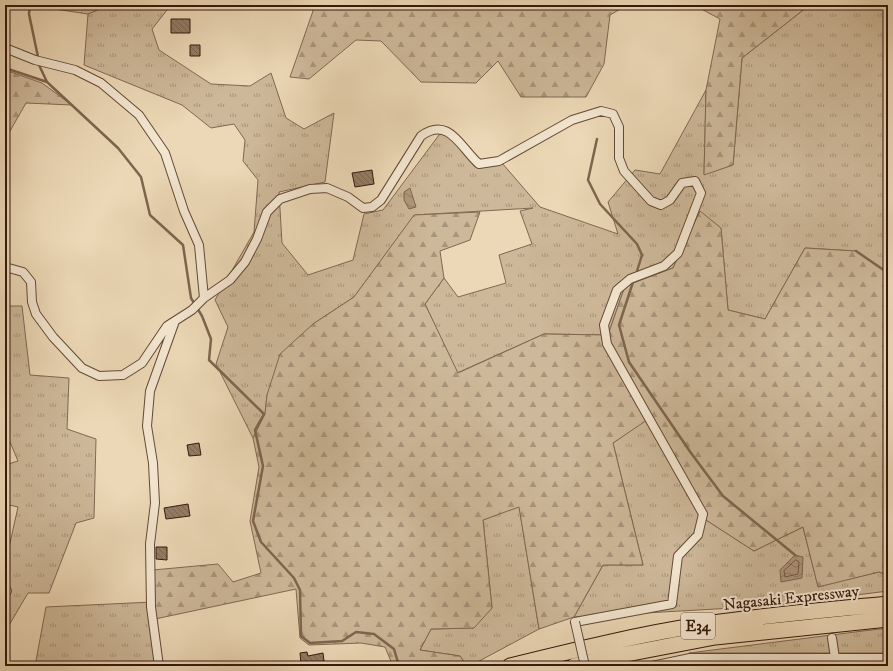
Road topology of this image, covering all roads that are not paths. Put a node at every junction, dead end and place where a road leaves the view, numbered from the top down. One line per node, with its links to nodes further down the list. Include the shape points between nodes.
1 (5, 48): 3 (street, via 35,60 75,70 102,83 139,115 166,153 184,211 199,245)
2 (5, 267): 4 (street, via 23,272 32,282 32,302 36,314 53,338 82,368 99,376 123,375 142,363 167,326)
3 (202, 300): 4 (street); 13 (street, bridge, via 230,280 245,262 267,212 280,198 310,188 327,188 348,197 363,208 372,207 381,200 421,136 429,130 439,128 451,133 479,164 486,164 499,161 572,120 601,111 613,114 619,127 619,158 624,171 650,201 661,205 670,200 682,183 695,181 701,193 678,253 664,266 630,279 617,290 604,325 606,344 703,514 698,535 678,556 672,604 575,622)
4 (176, 321): 10 (street, via 150,391 147,426 153,463 155,503 150,544 151,607)
5 (888, 604): 11 (highway, Nagasaki Expressway / E34, via 706,624)
6 (888, 619): 12 (highway, Nagasaki Expressway / E34, via 715,637)
7 (832, 638): 8 (street)
8 (835, 658): 9 (street); 14 (street, via 690,658)
9 (888, 658)
10 (159, 666)
11 (510, 666)
12 (574, 666)
13 (585, 666)
14 (652, 666)

